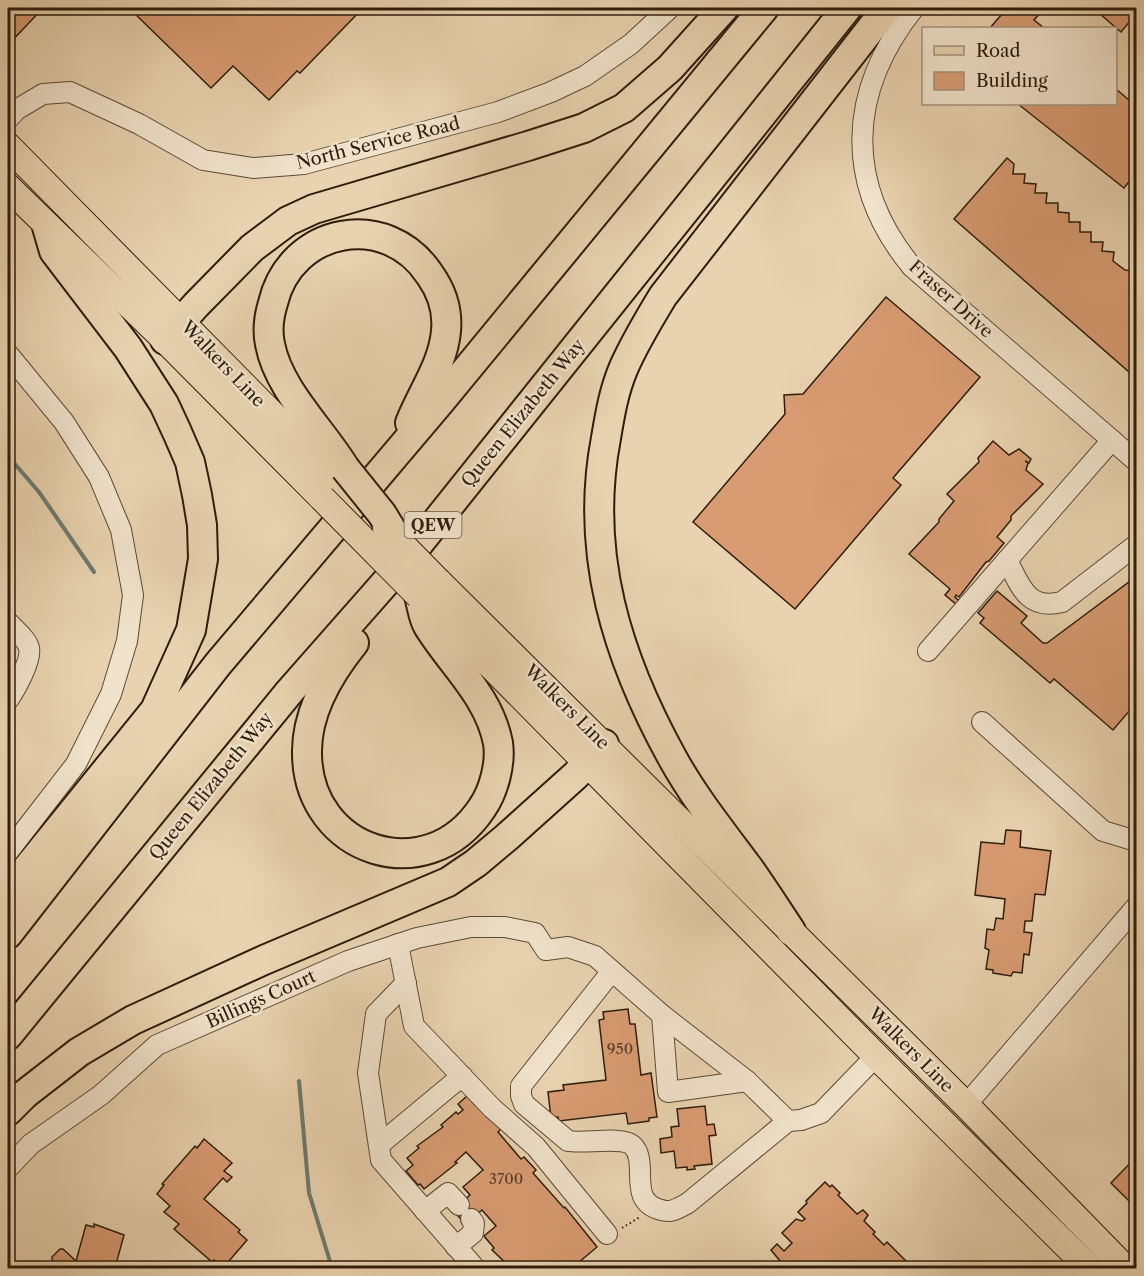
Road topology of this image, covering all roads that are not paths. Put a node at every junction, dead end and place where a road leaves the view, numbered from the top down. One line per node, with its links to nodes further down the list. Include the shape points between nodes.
1 (670, 8): 7 (street, North Service Road, via 631,44 585,76 551,92 498,112 304,164 253,168 203,160 70,92 43,94)
2 (724, 8): 11 (highway, via 670,68 624,108 584,128 314,209 288,221 252,248)
3 (764, 8): 22 (highway, via 440,402)
4 (847, 8): 16 (highway, Queen Elizabeth Way / QEW)
5 (887, 8): 30 (highway, via 663,296 623,369 602,458 598,517 601,555 627,660 674,761)
6 (914, 8): 13 (street, Fraser Drive, via 871,80 862,152 872,201 896,247 912,267)
7 (8, 119)
8 (8, 146): 11 (main road, Walkers Line)
9 (8, 187): 10 (main road, Walkers Line)
10 (47, 227): 11 (main road, Walkers Line); 28 (highway, via 54,251 128,348 164,404 190,462 202,525 203,559 191,630 155,710)
11 (173, 331): 15 (main road, Walkers Line); 19 (main road, Walkers Line, bridge, via 322,498)
12 (8, 354): 27 (street, via 64,422 99,477 121,531 133,595 127,641 111,694 76,764)
13 (1112, 440): 14 (street, Fraser Drive); 18 (street)
14 (1137, 461)
15 (347, 481): 16 (highway, bridge, via 382,514); 22 (highway, via 280,371 270,344 269,319 283,276 301,255 321,242 357,234 373,235 399,244 420,261 439,288 446,309 446,329 438,364 403,440)
16 (403, 549): 19 (main road, Walkers Line, bridge); 19 (highway, via 388,601 324,686 315,708 307,751 313,791 330,821 364,846 405,854 441,845 476,818 487,801 498,764 498,744 482,699 427,625); 36 (highway, Queen Elizabeth Way / QEW)
17 (1133, 554): 18 (street, via 1062,602 1050,605 1026,596)
18 (1007, 560): 21 (street)
19 (429, 589): 25 (main road, Walkers Line)
20 (8, 622): 23 (street, via 29,645 29,655)
21 (928, 651)
22 (218, 664): 31 (highway)
23 (8, 700)
24 (982, 722): 26 (street, via 1103,831)
25 (595, 753): 30 (main road, Walkers Line); 37 (main road, Walkers Line); 41 (highway, via 568,783 476,863 448,882 133,1020 80,1052)
26 (1137, 841)
27 (8, 852)
28 (8, 892)
29 (1137, 907): 40 (street)
30 (791, 931): 40 (main road, Walkers Line)
31 (8, 934)
32 (398, 944): 33 (street, Billings Court, via 471,927 505,927 535,933 546,950 568,947 595,956); 34 (street); 44 (street, Billings Court, via 348,961 157,1045 101,1095 31,1144)
33 (612, 971): 35 (street); 42 (street, via 521,1086 524,1104 568,1141 632,1144 637,1152 642,1194 651,1207 673,1212)
34 (406, 983): 38 (street, via 414,1026); 43 (street, via 376,1014 368,1072)
35 (662, 1015): 39 (street); 39 (street, via 668,1092)
36 (8, 1035)
37 (876, 1056): 42 (street, via 821,1113); 49 (main road, Walkers Line)
38 (462, 1076): 43 (street); 46 (street, via 536,1148)
39 (747, 1081): 42 (street)
40 (966, 1105): 50 (main road, Walkers Line)
41 (8, 1111)
42 (788, 1120)
43 (379, 1145): 45 (street, via 381,1160)
44 (8, 1168)
45 (425, 1211): 47 (street); 47 (street, via 448,1193 465,1212 474,1223 474,1233)
46 (607, 1234)
47 (456, 1247): 48 (street)
48 (475, 1269)
49 (1089, 1269)
50 (1125, 1269)

